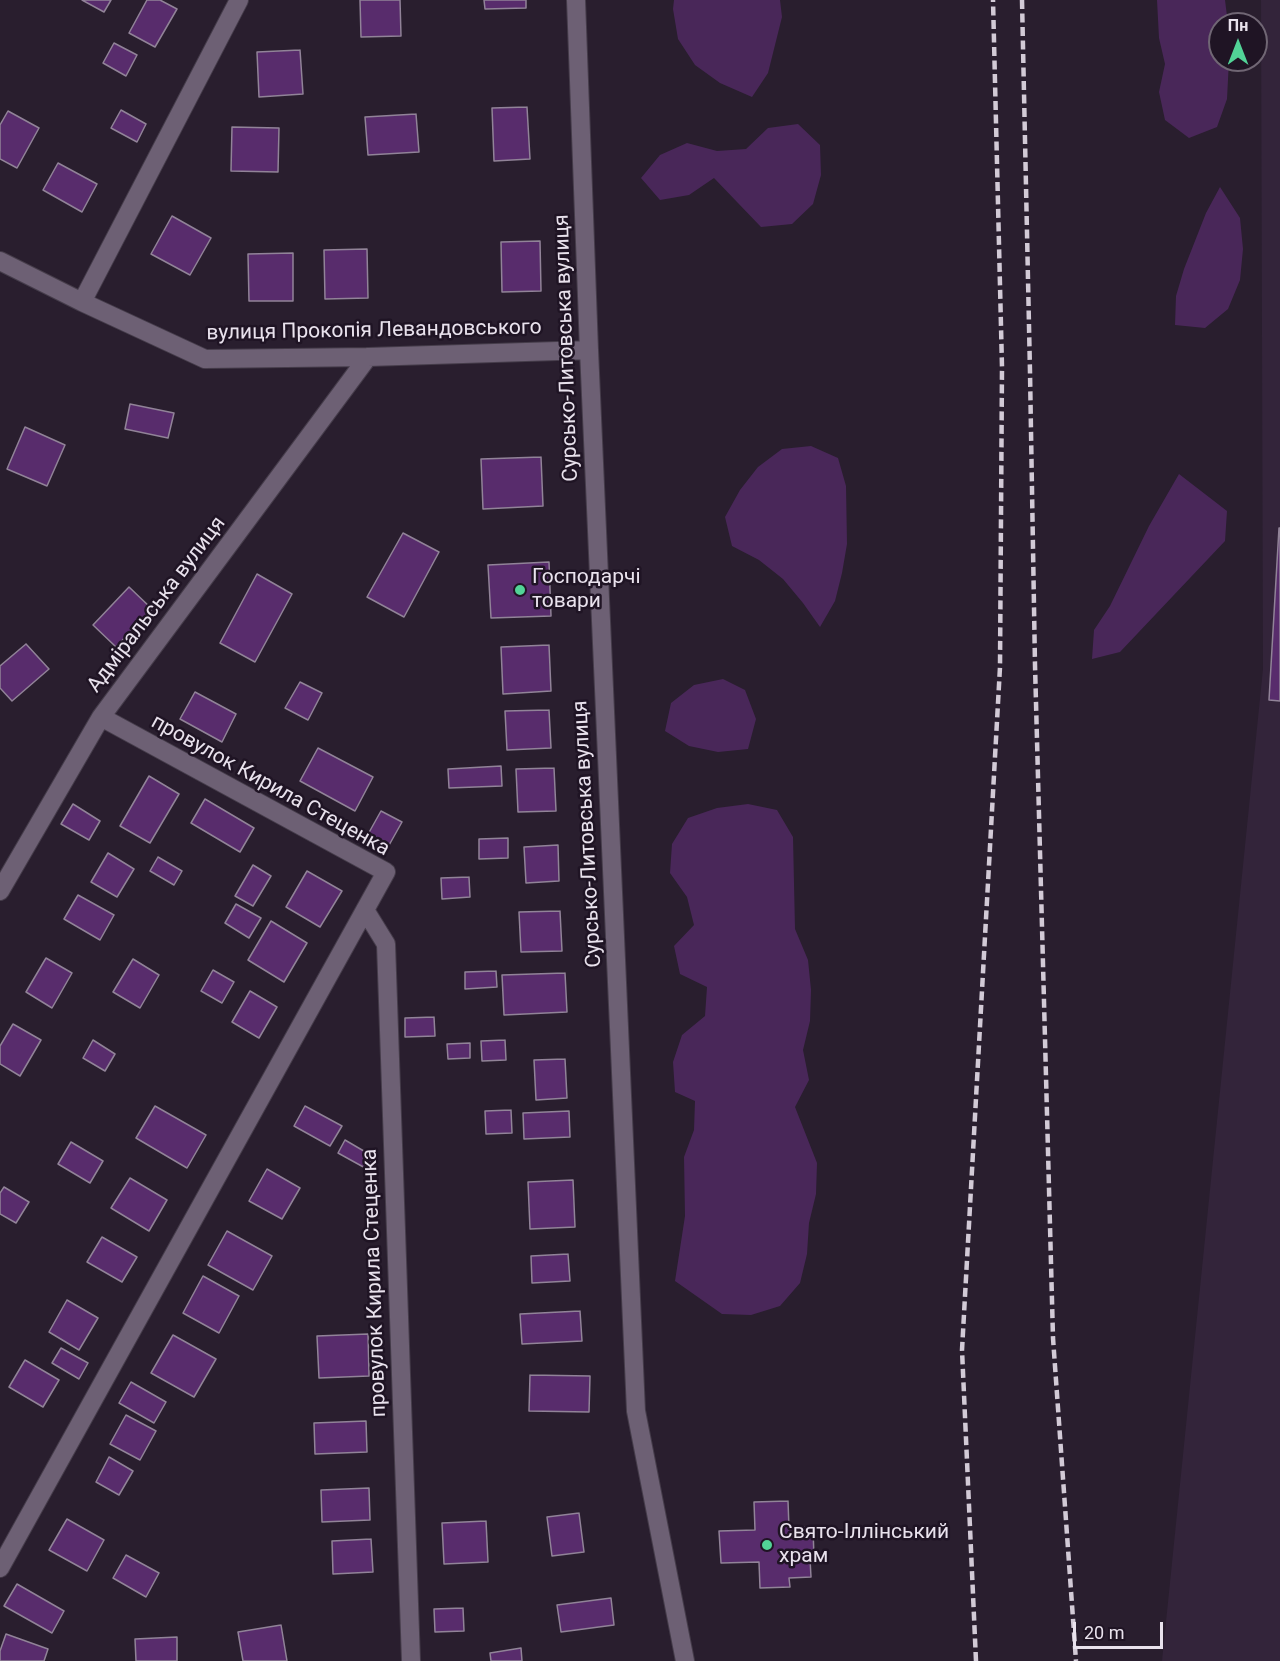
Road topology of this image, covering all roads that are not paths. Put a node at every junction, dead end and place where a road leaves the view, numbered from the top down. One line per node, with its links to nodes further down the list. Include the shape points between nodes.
1 (238, 0): 4 (street)
2 (576, 0): 5 (street, Сурсько-Литовська вулиця)
3 (0, 261): 4 (street, вулиця Прокопія Левандовського)
4 (82, 302): 6 (street, вулиця Прокопія Левандовського, via 205,359)
5 (589, 350): 6 (street, вулиця Прокопія Левандовського); 12 (street, Сурсько-Литовська вулиця, via 636,1411)
6 (368, 357): 7 (street, Адміральська вулиця)
7 (101, 717): 8 (street, Адміральська вулиця); 9 (street, провулок Кирила Стеценка, via 386,872)
8 (0, 891)
9 (365, 910): 10 (street, провулок Кирила Стеценка); 11 (street, провулок Кирила Стеценка, via 386,944)
10 (0, 1568)
11 (411, 1661)
12 (685, 1661)

